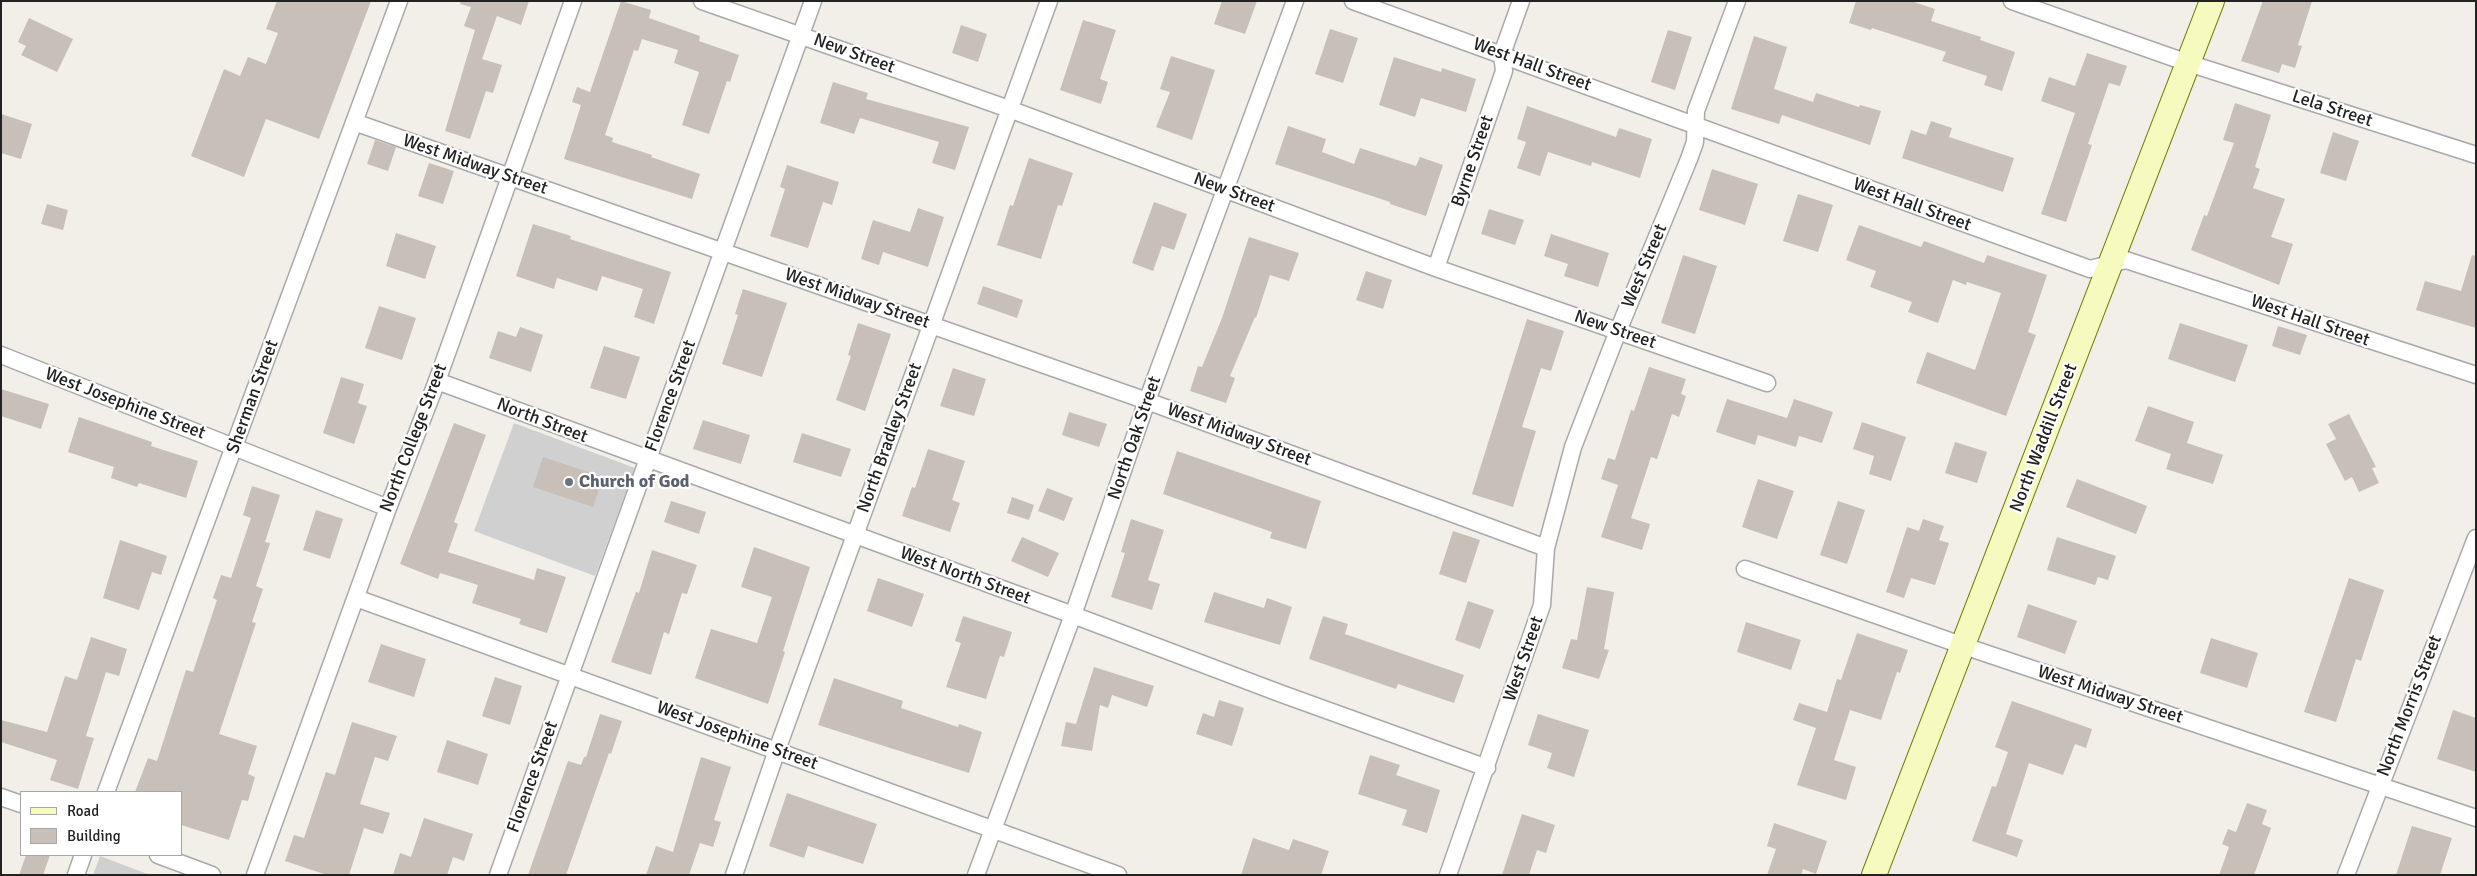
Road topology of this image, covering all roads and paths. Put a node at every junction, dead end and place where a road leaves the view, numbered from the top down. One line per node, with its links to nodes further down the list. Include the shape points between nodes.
1 (399, 1): 16 (street, Sherman Street)
2 (573, 1): 19 (street, North College Street)
3 (702, 1): 12 (street, New Street)
4 (813, 1): 12 (street, Florence Street)
5 (1049, 1): 15 (street, North Bradley Street)
6 (1295, 1): 20 (street, North Oak Street)
7 (1353, 1): 13 (street, West Hall Street)
8 (1521, 1): 13 (street, Byrne Street)
9 (1737, 1): 17 (street, West Street, via 1696,111)
10 (2012, 1): 14 (street, Lela Street)
11 (2212, 1): 14 (street, North Waddill Street)
12 (801, 35): 15 (street, New Street); 21 (street, Florence Street)
13 (1502, 54): 17 (street, West Hall Street); 23 (street, Byrne Street, via 1504,71)
14 (2188, 63): 18 (street, Lela Street); 22 (street, North Waddill Street)
15 (1009, 109): 20 (street, New Street); 24 (street, North Bradley Street)
16 (354, 122): 19 (street, West Midway Street); 31 (street, Sherman Street)
17 (1697, 126): 22 (street, West Hall Street, via 2090,269); 25 (street, West Street, via 1690,159)
18 (2476, 155)
19 (508, 177): 21 (street, West Midway Street); 28 (street, North College Street)
20 (1225, 191): 23 (street, New Street); 30 (street, North Oak Street)
21 (722, 252): 24 (street, West Midway Street); 32 (street, Florence Street)
22 (2109, 265): 27 (street, West Hall Street, via 2126,260); 40 (street, North Waddill Street)
23 (1436, 268): 25 (street, New Street)
24 (930, 325): 30 (street, West Midway Street); 34 (street, North Bradley Street)
25 (1618, 331): 29 (street, New Street); 36 (street, West Street, via 1574,447)
26 (1, 355): 31 (street, West Josephine Street)
27 (2476, 375)
28 (437, 381): 32 (street, North Street); 33 (street, North College Street)
29 (1767, 383)
30 (1147, 401): 36 (street, West Midway Street); 39 (street, North Oak Street)
31 (236, 447): 33 (street, West Josephine Street); 45 (street, Sherman Street)
32 (648, 460): 34 (street, West North Street); 41 (street, Florence Street)
33 (388, 508): 38 (street, North College Street)
34 (855, 535): 39 (street, West North Street); 42 (street, North Bradley Street)
35 (2476, 538): 44 (street, North Morris Street)
36 (1546, 548): 43 (street, West Street, via 1542,606)
37 (1745, 569): 40 (street, West Midway Street)
38 (356, 598): 41 (street, West Josephine Street); 54 (street, North College Street)
39 (1073, 615): 43 (street, West North Street); 49 (street, North Oak Street)
40 (1964, 646): 44 (street, West Midway Street); 60 (street, North Waddill Street)
41 (570, 675): 42 (street, West Josephine Street); 55 (street, Florence Street)
42 (777, 750): 49 (street, West Josephine Street); 56 (street, North Bradley Street)
43 (1487, 768): 59 (street, West Street)
44 (2380, 785): 48 (street, West Midway Street); 61 (street, North Morris Street)
45 (106, 791)
46 (1, 797): 47 (street)
47 (20, 804)
48 (2476, 818)
49 (992, 828): 57 (street, North Oak Street); 58 (street, West Josephine Street)
50 (83, 856): 52 (street)
51 (161, 856): 53 (street)
52 (76, 875)
53 (212, 875)
54 (255, 875)
55 (498, 875)
56 (734, 875)
57 (976, 875)
58 (1118, 875)
59 (1448, 875)
60 (1874, 875)
61 (2346, 875)

